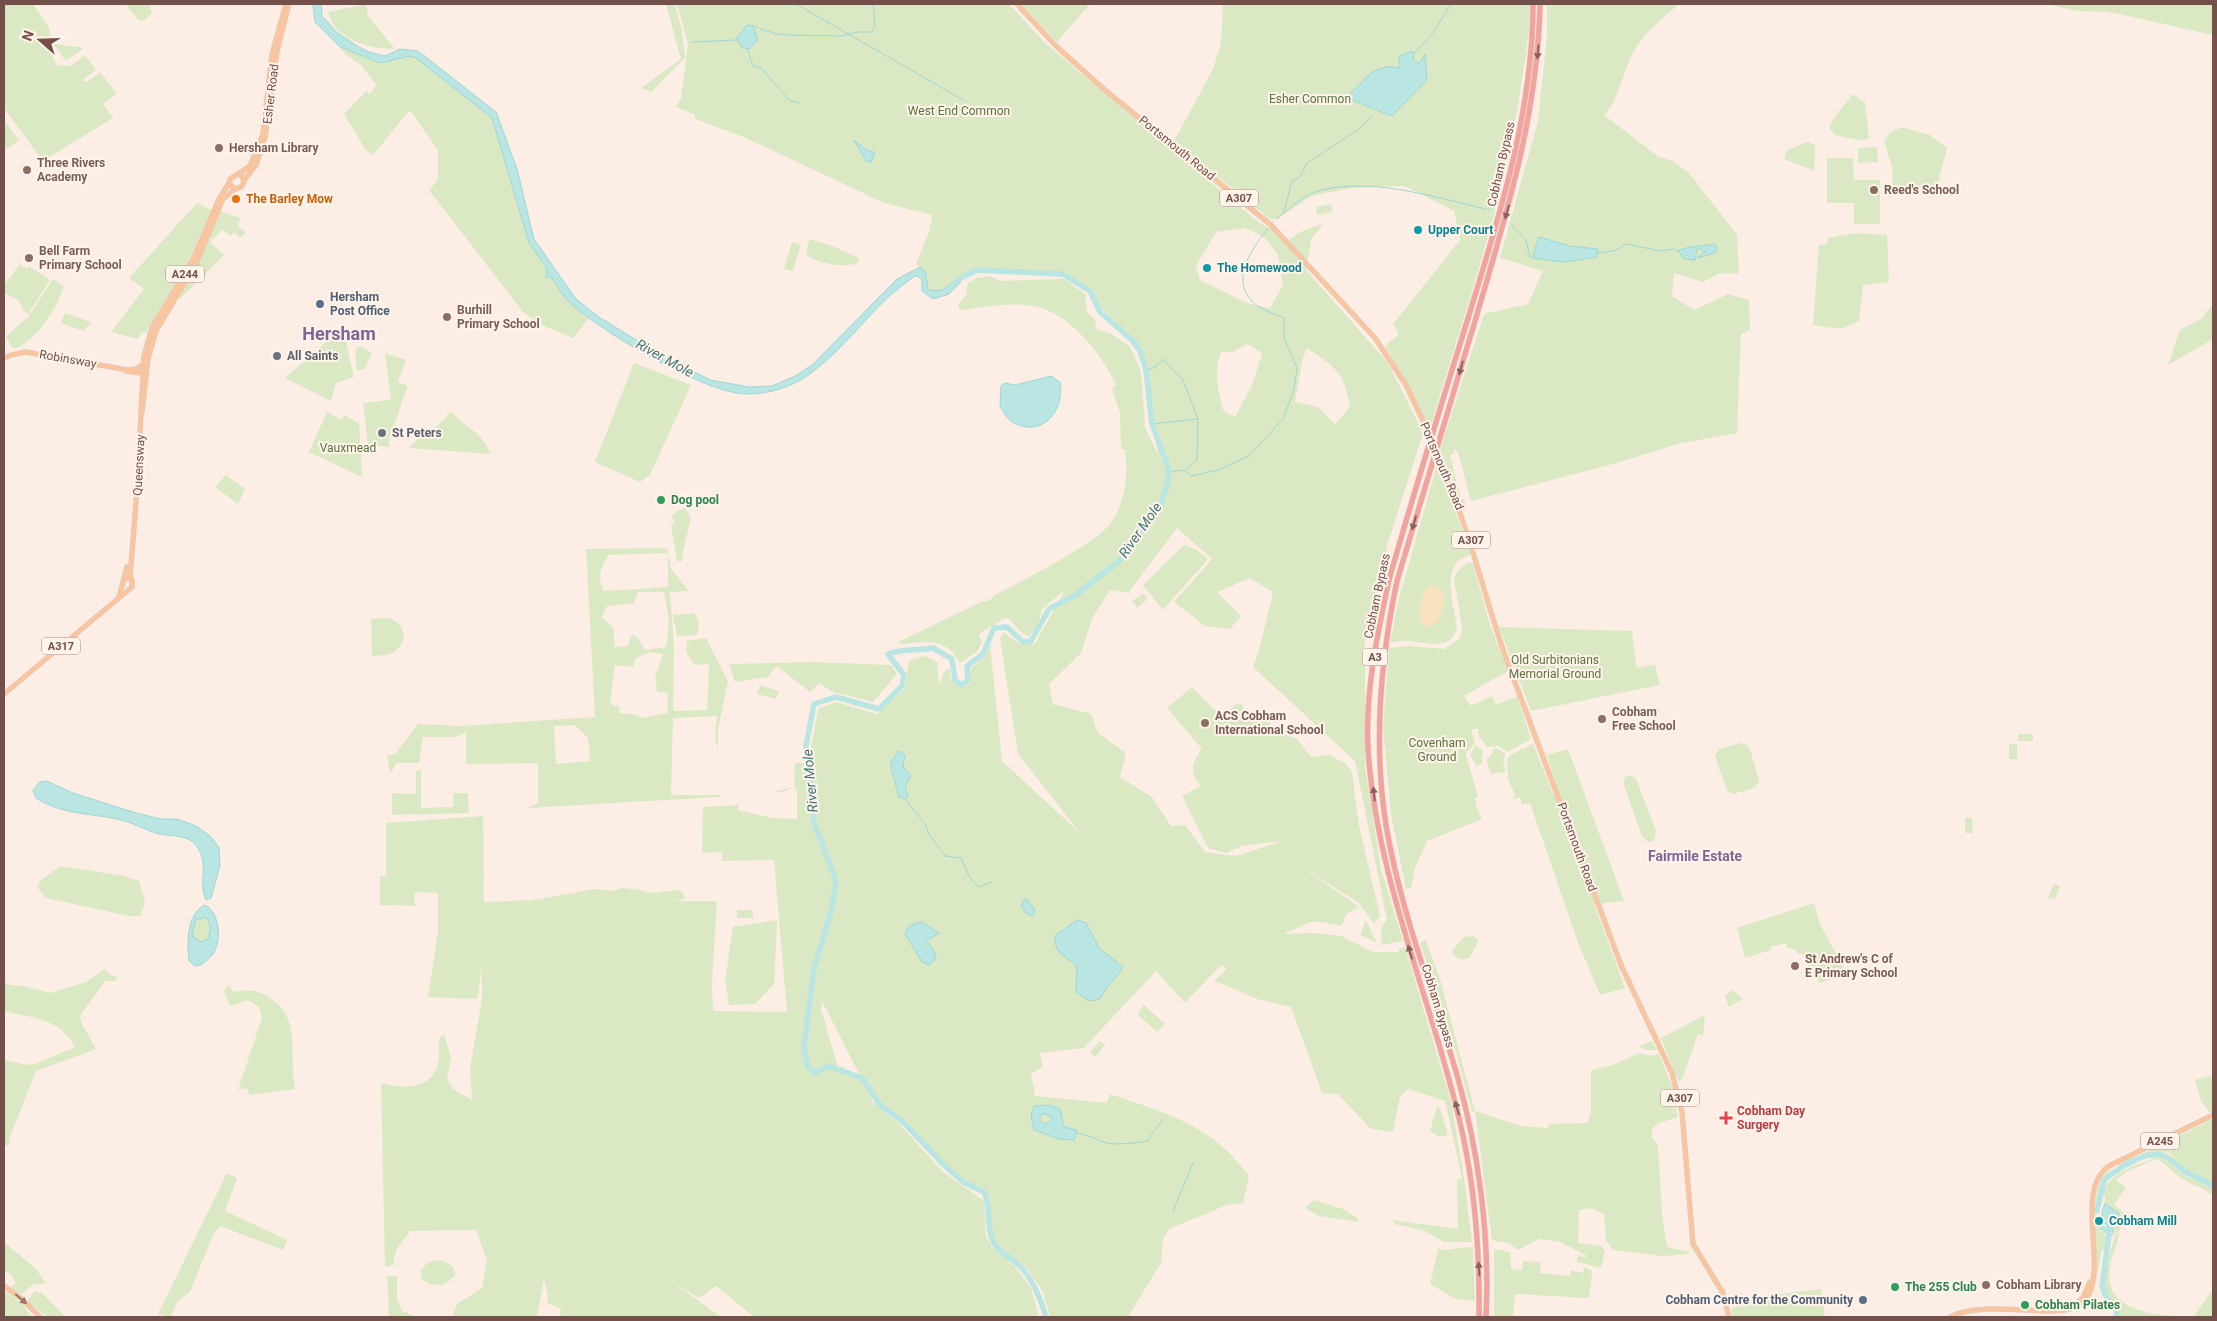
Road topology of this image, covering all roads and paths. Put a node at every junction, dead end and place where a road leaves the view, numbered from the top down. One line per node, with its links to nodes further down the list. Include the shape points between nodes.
1 (288, 4): 5 (main road, Esher Road, via 272,54 263,134 251,164); 6 (main road, Esher Road, via 276,51 265,137 257,162)
2 (1016, 4): 32 (main road, Portsmouth Road / A307, bridge, via 1106,91 1271,225 1384,349 1406,385 1467,527 1494,625 1621,966 1672,1073 1682,1112 1694,1244 1723,1293)
3 (1533, 4): 30 (highway, Cobham Bypass / A3, one-way to 3, via 1480,1279 1471,1172 1457,1109 1396,906 1378,827 1368,748 1379,629 1390,580 1516,151 1527,82)
4 (1540, 4): 31 (highway, Cobham Bypass / A3, one-way to 31, via 1536,69 1523,148 1398,581 1387,631 1379,717 1386,826 1408,916 1457,1077 1476,1160 1485,1248)
5 (238, 174): 6 (main road); 7 (main road, via 231,176)
6 (244, 180): 8 (main road, via 241,187)
7 (229, 183): 8 (main road); 14 (main road, A244, via 219,198 192,261 152,328)
8 (235, 189): 12 (main road, A244, via 222,202 196,263 156,331)
9 (66, 353): 11 (main road)
10 (4, 358): 11 (main road, Robinsway, via 18,353 34,353)
11 (65, 359): 13 (main road, Robinsway)
12 (148, 359): 17 (main road, A244); 18 (main road)
13 (95, 364): 15 (main road, Robinsway); 16 (main road)
14 (142, 365): 15 (main road, Robinsway, via 128,370); 17 (main road, A244)
15 (102, 366): 17 (main road, Robinsway)
16 (94, 370)
17 (141, 373): 18 (main road, Queensway)
18 (141, 416): 19 (main road, Queensway)
19 (131, 557): 20 (main road, Queensway); 20 (main road, Queensway)
20 (130, 578): 21 (main road, via 122,583); 22 (main road, via 134,584)
21 (123, 587): 22 (main road); 23 (main road, A317)
22 (128, 589): 23 (main road, A317)
23 (118, 598): 24 (main road, A317)
24 (4, 694)
25 (2213, 1115): 28 (main road, A245, via 2099,1175 2093,1198 2093,1274 2084,1295 2070,1308 2054,1311 1976,1309)
26 (5, 1287): 27 (main road, one-way to 27, via 23,1300)
27 (33, 1315): 29 (main road)
28 (1953, 1316)
29 (40, 1317)
30 (1479, 1317)
31 (1486, 1317)
32 (1729, 1317)

